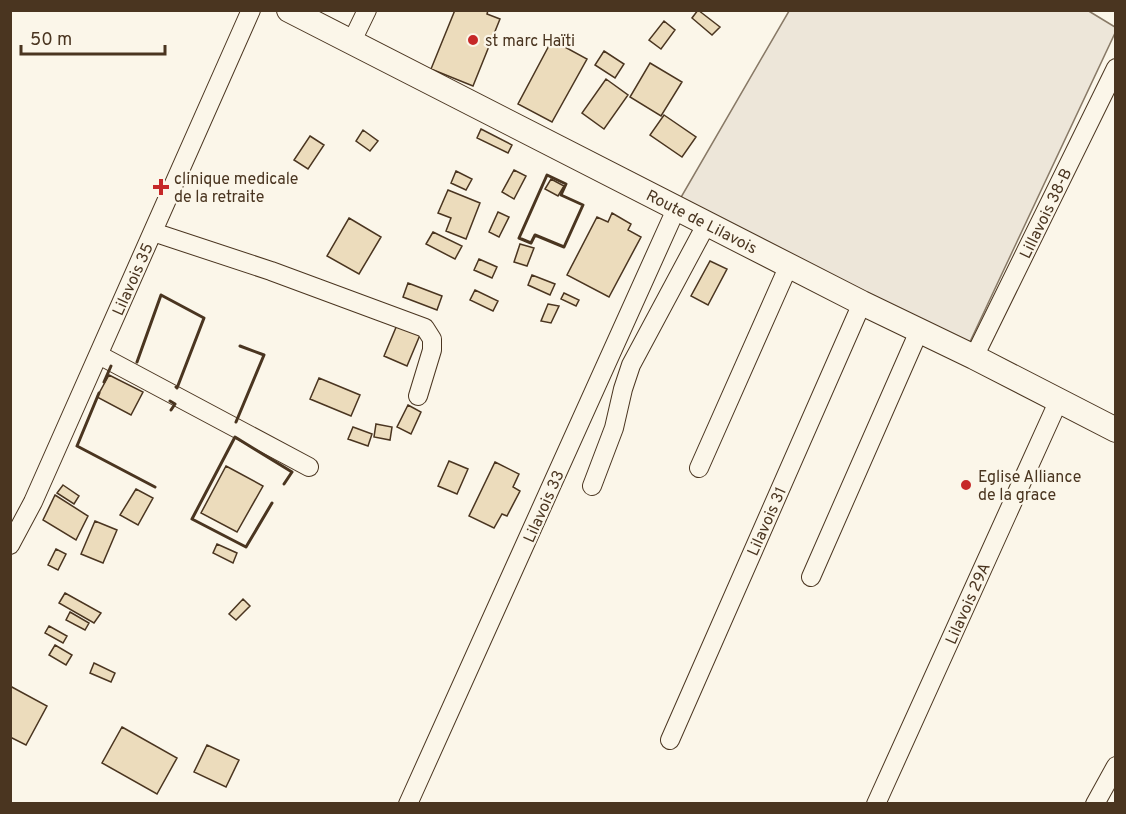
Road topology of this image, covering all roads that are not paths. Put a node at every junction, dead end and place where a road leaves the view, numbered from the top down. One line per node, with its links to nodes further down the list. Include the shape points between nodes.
1 (251, 10): 8 (street, Lilavois 35)
2 (289, 10): 4 (main road, Route de Lilavois)
3 (367, 10): 4 (street)
4 (352, 41): 6 (main road, Route de Lilavois)
5 (1116, 68): 13 (street, Lillavois 38-B)
6 (677, 207): 7 (main road, Route de Lilavois); 24 (street, Lilavois 33)
7 (707, 223): 9 (main road, Route de Lilavois); 19 (street, via 631,365 614,428)
8 (153, 232): 12 (street, Lilavois 35); 14 (street, via 425,328 432,339 432,350)
9 (789, 266): 10 (main road, Route de Lilavois); 18 (street)
10 (862, 303): 11 (main road, Route de Lilavois); 22 (street, Lilavois 31)
11 (919, 331): 13 (main road, Route de Lilavois); 21 (street)
12 (99, 355): 17 (street); 20 (street, Lilavois 35)
13 (974, 357): 15 (main road, Route de Lilavois)
14 (418, 396)
15 (1059, 402): 16 (main road, Route de Lilavois); 25 (street, Lilavois 29A)
16 (1116, 430)
17 (309, 467)
18 (699, 468)
19 (592, 486)
20 (10, 545)
21 (811, 577)
22 (670, 740)
23 (1116, 765): 26 (street)
24 (408, 804)
25 (876, 804)
26 (1095, 804)

